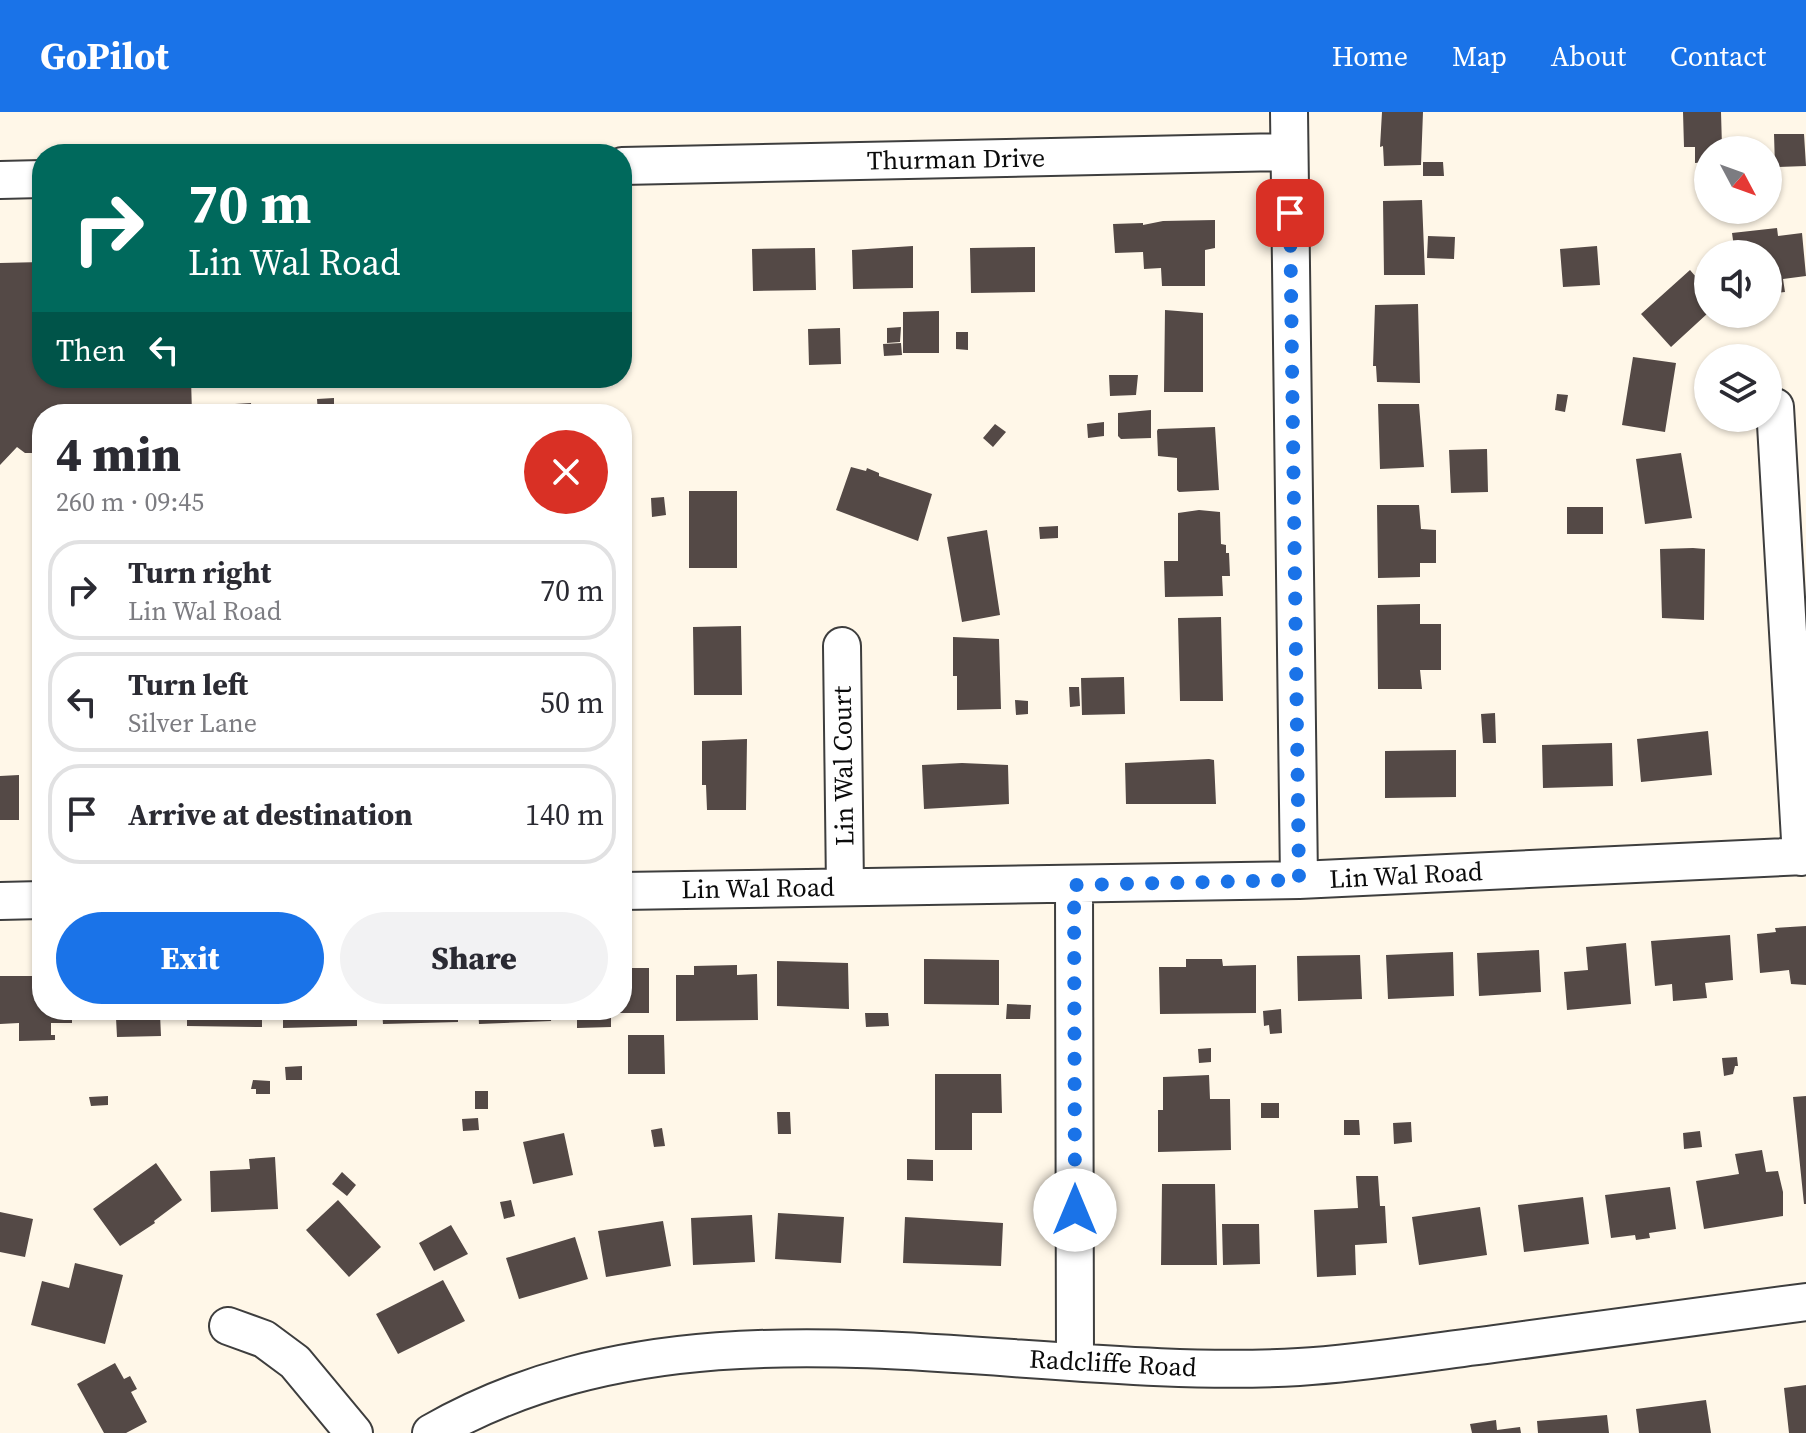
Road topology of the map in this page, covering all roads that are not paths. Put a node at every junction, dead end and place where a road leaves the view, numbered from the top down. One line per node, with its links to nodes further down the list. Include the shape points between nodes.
1 (1289, 112): 2 (street)
2 (1289, 152): 3 (street, Thurman Drive); 9 (street)
3 (632, 166)
4 (32, 179): 5 (street)
5 (0, 180)
6 (1777, 432): 8 (street)
7 (842, 646): 11 (street, Lin Wal Court)
8 (1804, 856): 9 (street, Lin Wal Road)
9 (1299, 880): 10 (street, Lin Wal Road)
10 (1074, 885): 11 (street, Lin Wal Road); 17 (street)
11 (845, 887): 12 (street, Lin Wal Road)
12 (632, 891)
13 (32, 900): 14 (street)
14 (0, 901)
15 (1806, 1302): 17 (street, Radcliffe Road, via 1299,1367)
16 (228, 1326): 18 (street, via 264,1339 295,1362)
17 (1075, 1361): 19 (street, Radcliffe Road, via 837,1349 689,1352 549,1382)
18 (354, 1433)
19 (431, 1433)

